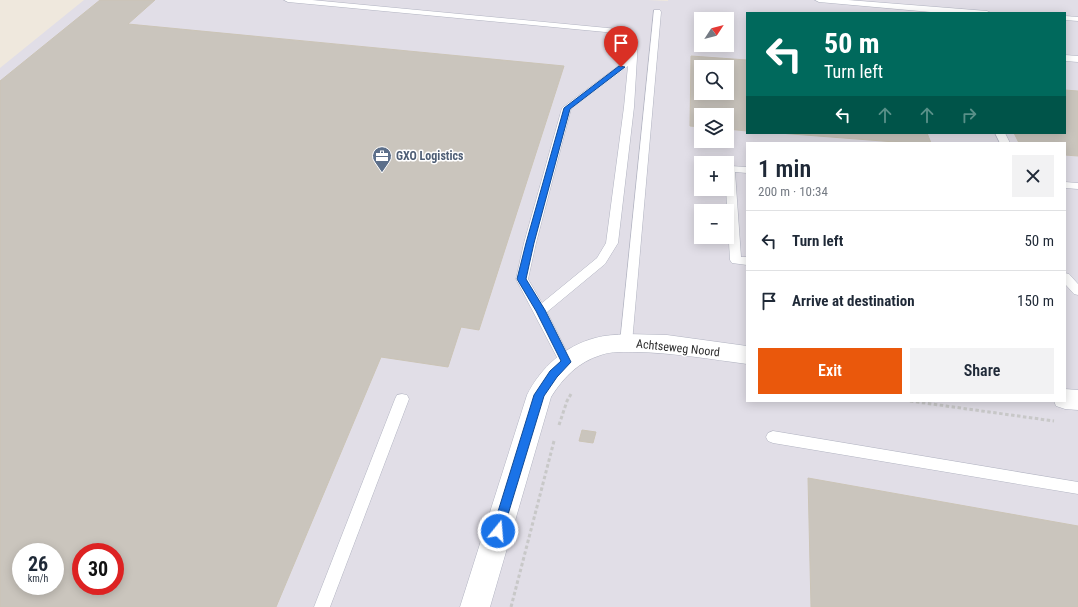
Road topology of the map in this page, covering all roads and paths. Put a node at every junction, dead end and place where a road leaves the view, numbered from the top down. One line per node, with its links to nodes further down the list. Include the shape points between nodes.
1 (288, 0): 8 (lane, via 618,31 634,41)
2 (819, 0): 4 (lane, via 918,7)
3 (657, 12): 11 (lane)
4 (946, 12)
5 (1066, 18): 6 (lane)
6 (1078, 19)
7 (1066, 58): 9 (lane)
8 (632, 59): 10 (lane); 19 (lane, via 567,108 522,279)
9 (1078, 59)
10 (629, 107): 11 (lane); 19 (lane, via 612,243 601,261)
11 (648, 108): 20 (lane)
12 (746, 170): 15 (lane, via 730,169 736,260)
13 (1066, 185): 14 (lane)
14 (1078, 186)
15 (746, 261)
16 (1066, 278): 18 (lane)
17 (1066, 292): 18 (lane)
18 (1078, 292)
19 (540, 310): 22 (lane)
20 (626, 343): 21 (street, Achtseweg Noord, via 667,344); 22 (street, Achtseweg Noord, via 597,346)
21 (746, 355)
22 (566, 362): 34 (street, Achtseweg Noord, via 553,374 539,395)
23 (574, 390): 29 (path, via 567,401)
24 (1066, 399): 26 (street)
25 (402, 400): 33 (lane)
26 (1078, 400)
27 (917, 402): 28 (path)
28 (1055, 421)
29 (558, 429)
30 (555, 437): 35 (path)
31 (773, 437): 32 (lane)
32 (1078, 488)
33 (322, 607)
34 (474, 607)
35 (511, 607)

